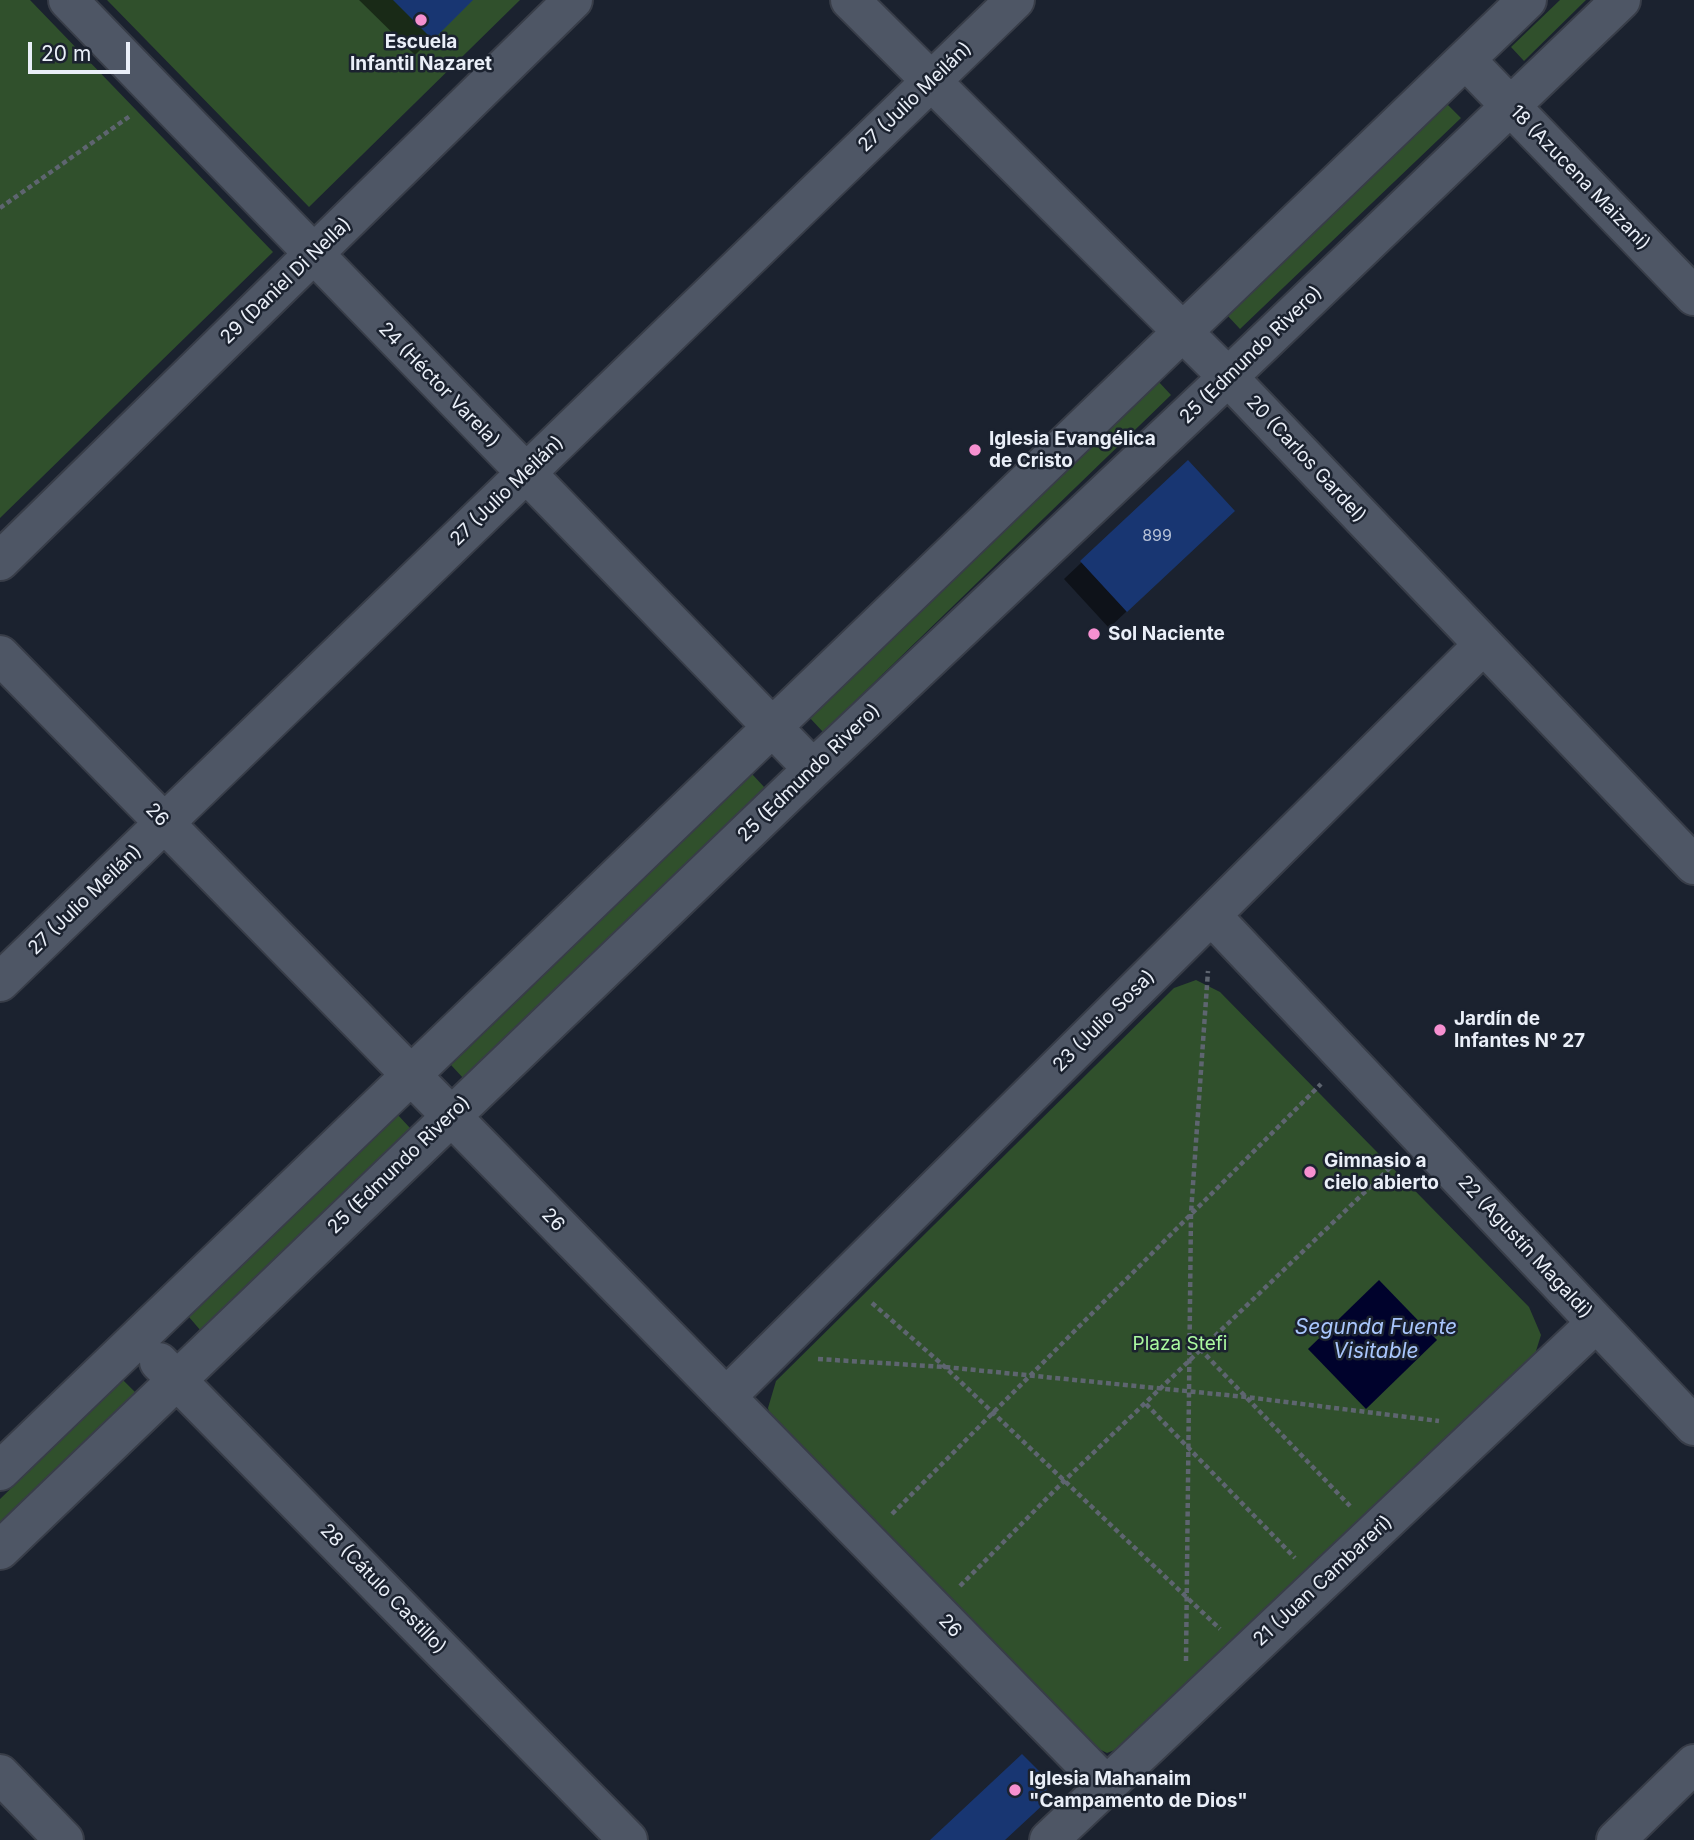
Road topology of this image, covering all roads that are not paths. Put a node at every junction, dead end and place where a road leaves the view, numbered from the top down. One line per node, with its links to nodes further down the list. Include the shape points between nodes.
1 (68, 0): 10 (street, 24 (Héctor Varela))
2 (573, 0): 10 (street, 29 (Daniel Di Nella))
3 (850, 0): 8 (street, 20 (Carlos Gardel))
4 (1015, 0): 8 (street, 27 (Julio Meilán))
5 (1527, 0): 7 (street)
6 (1620, 0): 9 (street, 25 (Edmundo Rivero))
7 (1466, 60): 9 (street, 18 (Azucena Maizani)); 12 (street)
8 (931, 81): 12 (street, 20 (Carlos Gardel)); 14 (street, 27 (Julio Meilán))
9 (1511, 106): 11 (street, 18 (Azucena Maizani)); 13 (street, 25 (Edmundo Rivero))
10 (313, 254): 14 (street, 24 (Héctor Varela)); 15 (street, 29 (Daniel Di Nella))
11 (1694, 296)
12 (1182, 331): 13 (street, 20 (Carlos Gardel)); 18 (street)
13 (1228, 377): 16 (street, 20 (Carlos Gardel)); 19 (street, 25 (Edmundo Rivero))
14 (525, 474): 18 (street, 24 (Héctor Varela)); 20 (street, 27 (Julio Meilán))
15 (0, 561)
16 (1483, 645): 21 (street, 20 (Carlos Gardel)); 22 (street, 23 (Julio Sosa))
17 (0, 655): 20 (street, 26)
18 (772, 727): 19 (street, 24 (Héctor Varela)); 24 (street)
19 (813, 769): 25 (street, 25 (Edmundo Rivero))
20 (164, 823): 23 (street, 27 (Julio Meilán)); 24 (street, 26)
21 (1694, 865)
22 (1211, 915): 26 (street, 22 (Agustín Magaldi)); 29 (street, 23 (Julio Sosa))
23 (0, 982)
24 (411, 1075): 25 (street, 26); 27 (street)
25 (450, 1116): 28 (street, 25 (Edmundo Rivero)); 29 (street, 26)
26 (1596, 1323): 30 (street, 22 (Agustín Magaldi)); 35 (street, 21 (Juan Cambareri))
27 (135, 1340): 28 (street, 28 (Cátulo Castillo)); 31 (street)
28 (176, 1379): 32 (street, 25 (Edmundo Rivero)); 37 (street, 28 (Cátulo Castillo))
29 (726, 1397): 35 (street, 26)
30 (1694, 1426)
31 (0, 1471)
32 (0, 1550)
33 (1694, 1764): 39 (street)
34 (0, 1774): 36 (street)
35 (1107, 1786): 38 (street, 21 (Juan Cambareri))
36 (64, 1840)
37 (628, 1840)
38 (1049, 1840)
39 (1616, 1840)

